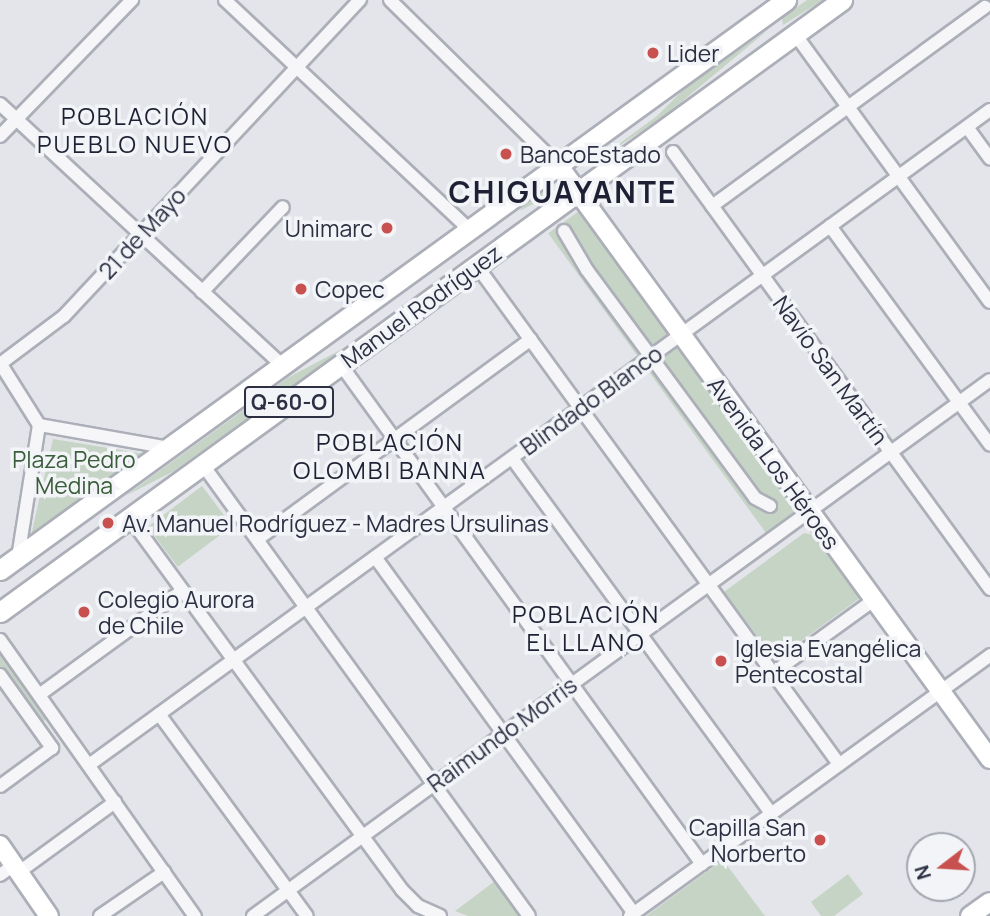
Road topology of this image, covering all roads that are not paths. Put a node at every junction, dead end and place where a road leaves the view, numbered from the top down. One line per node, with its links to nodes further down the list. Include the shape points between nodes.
1 (132, 0): 15 (street)
2 (225, 0): 11 (street)
3 (360, 0): 11 (street, 21 de Mayo)
4 (390, 0): 20 (street)
5 (786, 0): 8 (main road, Manuel Rodríguez / Q-60-O)
6 (842, 0): 9 (main road, Manuel Rodríguez / Q-60-O)
7 (985, 7): 13 (street)
8 (768, 13): 10 (main road, via 777,31); 20 (main road, Manuel Rodríguez / Q-60-O)
9 (795, 34): 10 (main road, Manuel Rodríguez / Q-60-O); 13 (street)
10 (771, 52): 22 (main road, Manuel Rodríguez / Q-60-O)
11 (297, 67): 26 (street); 28 (street, 21 de Mayo)
12 (0, 104): 15 (street)
13 (848, 107): 21 (street); 23 (street)
14 (990, 110): 16 (street, Blindado Blanco)
15 (16, 119): 17 (street); 28 (street)
16 (967, 127): 19 (street); 21 (street, Blindado Blanco)
17 (0, 136)
18 (673, 152): 23 (street, Navío San Martín)
19 (990, 159)
20 (559, 166): 22 (street, Avenida Los Héroes); 26 (main road, Manuel Rodríguez / Q-60-O)
21 (899, 176): 25 (street, Blindado Blanco); 32 (street)
22 (577, 192): 29 (main road, Manuel Rodríguez / Q-60-O); 33 (street, Avenida Los Héroes)
23 (712, 206): 30 (street, Navío San Martín)
24 (283, 207): 31 (street)
25 (831, 226): 30 (street, Blindado Blanco); 40 (street)
26 (470, 230): 38 (main road, Manuel Rodríguez / Q-60-O)
27 (564, 231): 35 (street, Avenida Los Héroes)
28 (141, 235): 31 (street); 36 (street, 21 de Mayo, via 50,329)
29 (477, 266): 34 (street); 37 (main road, Manuel Rodríguez / Q-60-O)
30 (762, 275): 33 (street, Blindado Blanco); 46 (street, Navío San Martín)
31 (202, 292): 38 (street)
32 (990, 302)
33 (681, 335): 35 (street, Blindado Blanco); 51 (street, Avenida Los Héroes)
34 (531, 339): 41 (street); 43 (street)
35 (650, 357): 41 (street, Blindado Blanco); 49 (street, Avenida Los Héroes, via 755,498)
36 (0, 364): 42 (street)
37 (341, 365): 43 (street); 48 (main road, Manuel Rodríguez / Q-60-O)
38 (283, 366): 45 (main road, Manuel Rodríguez / Q-60-O)
39 (990, 380): 40 (street, Raimundo Morris)
40 (959, 403): 44 (street); 46 (street, Raimundo Morris)
41 (581, 408): 47 (street, Blindado Blanco); 57 (street)
42 (39, 425): 45 (street); 55 (street)
43 (394, 439): 50 (street); 53 (street)
44 (990, 445)
45 (169, 448): 55 (main road, Manuel Rodríguez / Q-60-O)
46 (891, 452): 51 (street, Raimundo Morris); 58 (street, Navío San Martín)
47 (512, 458): 50 (street, Blindado Blanco); 63 (street)
48 (203, 465): 52 (main road, Manuel Rodríguez / Q-60-O); 53 (street)
49 (770, 506)
50 (444, 507): 54 (street, Blindado Blanco); 69 (street)
51 (810, 511): 57 (street, Raimundo Morris); 60 (street, Avenida Los Héroes)
52 (129, 517): 59 (street); 62 (main road, Manuel Rodríguez / Q-60-O)
53 (258, 540): 61 (street)
54 (375, 557): 61 (street, Blindado Blanco); 73 (street)
55 (18, 558): 56 (main road, Manuel Rodríguez / Q-60-O)
56 (0, 570)
57 (709, 584): 63 (street, Raimundo Morris); 67 (street)
58 (990, 589)
59 (182, 591): 66 (street); 71 (street)
60 (874, 600): 67 (street); 70 (street, Avenida Los Héroes)
61 (307, 607): 66 (street, Blindado Blanco); 77 (street)
62 (0, 612)
63 (640, 634): 69 (street, Raimundo Morris); 80 (street)
64 (0, 640): 71 (street)
65 (990, 655): 70 (street)
66 (233, 660): 72 (street, Blindado Blanco); 81 (street)
67 (773, 673): 75 (street)
68 (0, 675): 78 (street, via 52,748)
69 (572, 684): 73 (street, Raimundo Morris); 83 (street)
70 (940, 691): 74 (street, Avenida Los Héroes); 75 (street)
71 (39, 695): 76 (street)
72 (159, 714): 76 (street, Blindado Blanco); 86 (street)
73 (503, 734): 77 (street, Raimundo Morris); 88 (street)
74 (990, 759)
75 (839, 764): 80 (street)
76 (89, 765): 79 (street)
77 (435, 783): 81 (street, Raimundo Morris); 95 (street)
78 (0, 786)
79 (115, 802): 84 (street); 85 (street)
80 (771, 813): 83 (street)
81 (362, 836): 86 (street, Raimundo Morris); 94 (street, via 407,896)
82 (0, 845): 84 (street)
83 (702, 864): 88 (street)
84 (11, 871): 89 (street)
85 (164, 873): 90 (street); 91 (street)
86 (288, 890): 92 (street, Raimundo Morris); 93 (street)
87 (990, 902): 96 (street)
88 (632, 914)
89 (49, 916)
90 (100, 916)
91 (195, 916)
92 (253, 916)
93 (307, 916)
94 (440, 916)
95 (529, 916)
96 (970, 916)

